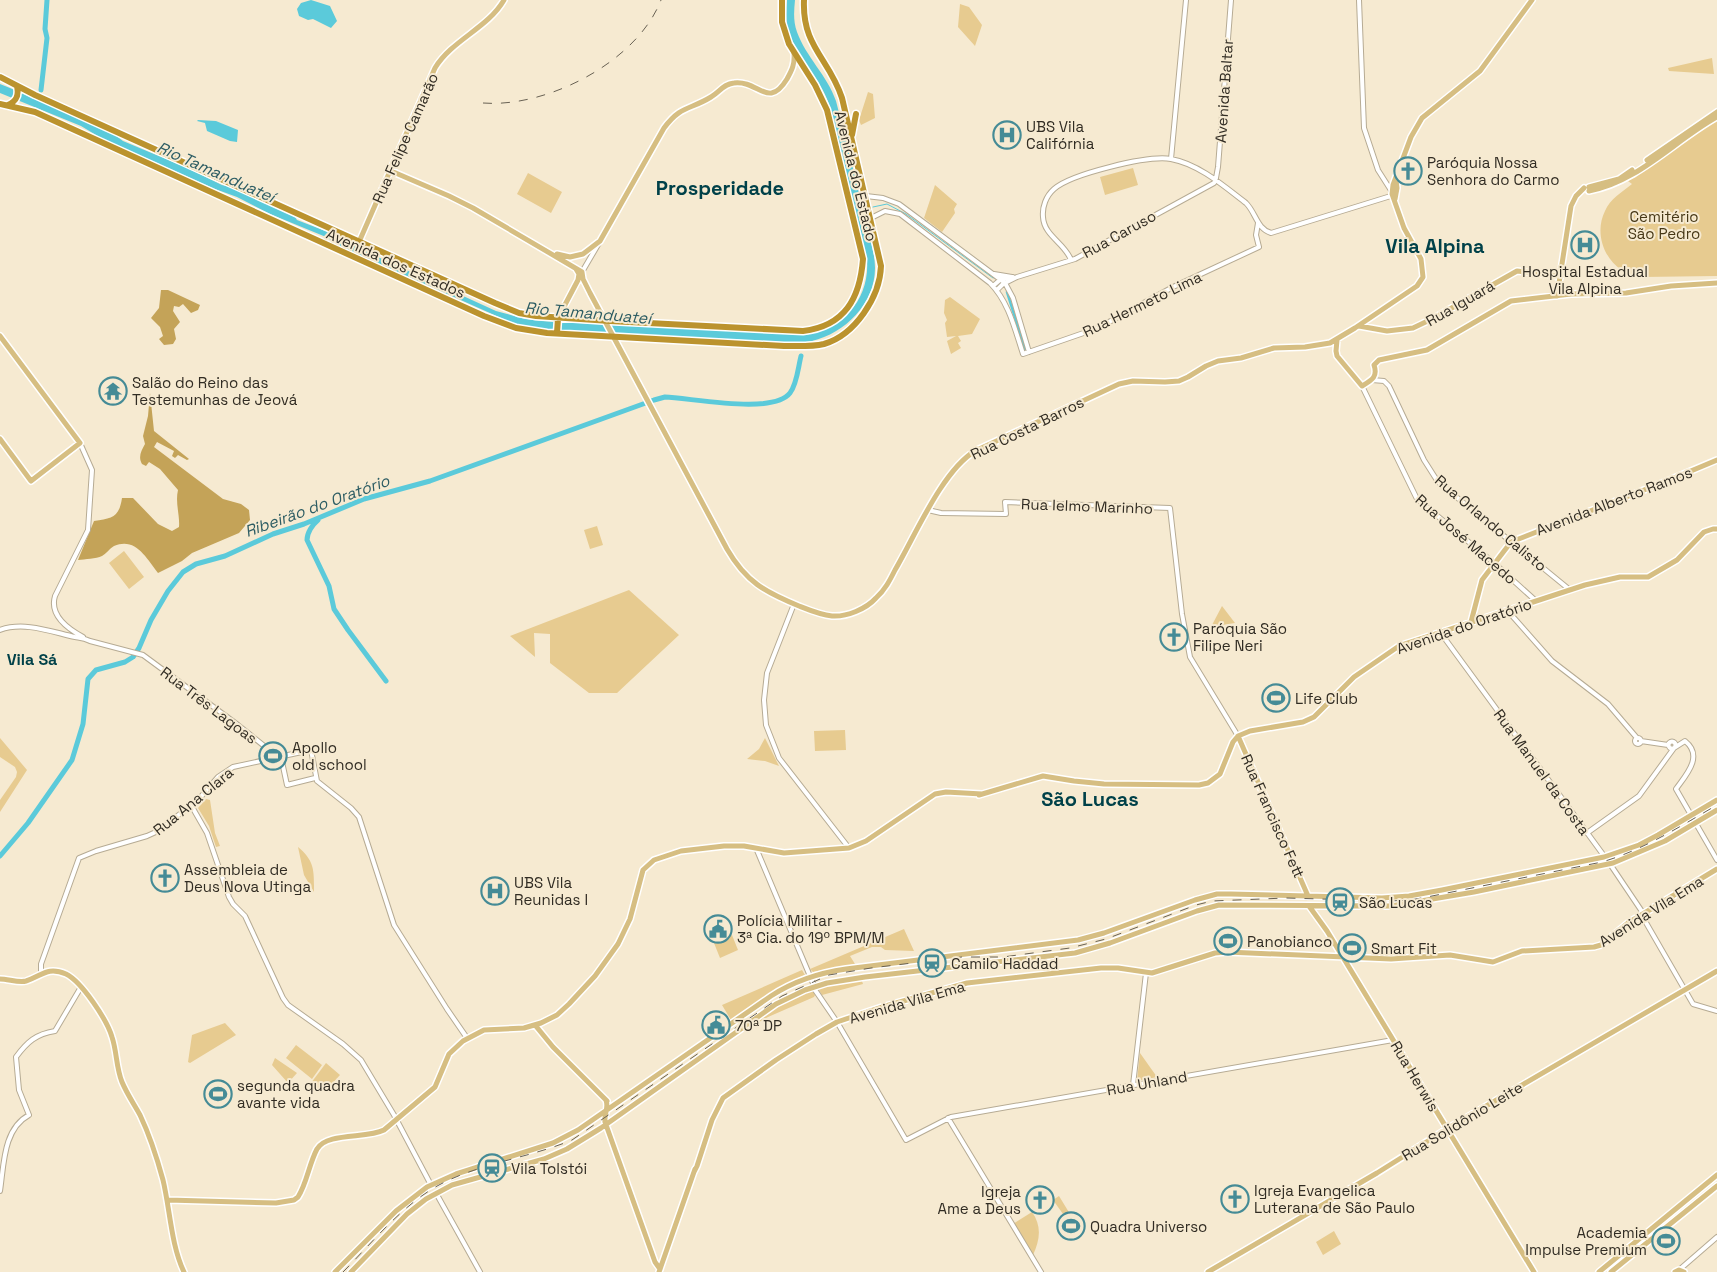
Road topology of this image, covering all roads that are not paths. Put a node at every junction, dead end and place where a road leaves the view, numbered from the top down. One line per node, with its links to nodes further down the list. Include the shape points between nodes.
1 (504, 0): 20 (main road, Rua Felipe Camarão, via 495,12 446,53 438,65)
2 (782, 0): 8 (highway, Avenida do Estado, via 782,22)
3 (804, 0): 18 (highway, Avenida do Estado, via 807,34 839,89)
4 (1186, 0): 19 (street)
5 (1231, 0): 22 (street, Avenida Baltar)
6 (1359, 0): 24 (street, via 1364,128 1374,161)
7 (1532, 0): 21 (main road, Rua Costa Barros, via 1480,71 1418,124)
8 (794, 53): 9 (highway, Avenida do Estado); 10 (main road)
9 (804, 68): 10 (main road); 55 (highway, Avenida do Estado, via 827,110 863,259 858,289 844,312 817,328)
10 (792, 70): 28 (main road, via 776,93 767,93 738,82 730,83 710,98 677,113 664,128)
11 (0, 71): 12 (main road)
12 (3, 78): 13 (highway, Avenida dos Estados)
13 (17, 92): 14 (highway); 29 (highway, Avenida dos Estados)
14 (3, 104): 56 (highway, Avenida dos Estados, via 34,112 484,316 516,328)
15 (1717, 112): 23 (main road, via 1619,178)
16 (856, 114): 18 (highway)
17 (1717, 117): 23 (main road, via 1627,178 1605,188)
18 (851, 136): 25 (highway, Avenida do Estado)
19 (1171, 160): 22 (street); 30 (street, via 1132,162 1063,183 1051,192 1044,202 1043,216 1049,233)
20 (391, 171): 29 (main road, Rua Felipe Camarão); 35 (main road, via 449,196)
21 (1396, 179): 24 (main road, Rua Costa Barros); 24 (main road, Rua Costa Barros)
22 (1216, 181): 27 (street, via 1246,203); 32 (street, Rua Caruso)
23 (1587, 189): 39 (main road, via 1571,209)
24 (1393, 194): 27 (street, via 1275,232 1266,231); 54 (main road, Rua Costa Barros, via 1404,228 1421,259 1423,277 1414,289)
25 (866, 196): 26 (highway, Avenida do Estado); 38 (street, via 899,204)
26 (871, 218): 46 (street, via 885,211 900,214); 60 (highway, Avenida do Estado, via 881,266 876,290 862,315 844,334 824,344)
27 (1258, 223): 61 (street, Rua Hermeto Lima, via 1256,235 1260,247 1173,287 1098,328)
28 (600, 241): 31 (main road); 33 (street)
29 (359, 242): 52 (highway, Avenida dos Estados, via 506,308)
30 (1068, 252): 32 (street); 34 (street); 36 (street)
31 (584, 254): 33 (main road); 35 (main road)
32 (1078, 257): 34 (street, Rua Caruso)
33 (589, 260): 37 (street)
34 (1071, 260): 36 (street, Rua Caruso)
35 (570, 262): 37 (main road); 44 (main road, via 579,274)
36 (1063, 264): 40 (street, Rua Caruso)
37 (582, 272): 49 (main road, Rua Costa Barros)
38 (994, 274): 40 (street); 41 (street)
39 (1560, 276): 43 (main road); 54 (main road, Rua Iguará, via 1517,270 1413,328 1387,331)
40 (1015, 278): 41 (street, Rua Caruso); 42 (street, Rua Caruso); 47 (street)
41 (1000, 279): 42 (street); 46 (street)
42 (1004, 283): 46 (street, Rua Caruso); 47 (street)
43 (1559, 283): 50 (main road); 51 (main road)
44 (576, 284): 49 (main road, via 582,284); 52 (main road)
45 (1717, 285): 48 (main road)
46 (995, 287): 61 (street, Rua Hermeto Lima, via 1010,314 1023,354)
47 (1010, 289): 61 (street)
48 (1647, 290): 50 (main road); 51 (main road, via 1613,295)
49 (590, 293): 53 (main road, Rua Costa Barros)
50 (1571, 294): 51 (main road)
51 (1557, 296): 62 (main road, via 1508,302 1427,350 1379,360 1374,365 1376,372)
52 (558, 319): 53 (highway, Avenida dos Estados); 56 (highway)
53 (607, 323): 55 (highway, Avenida dos Estados); 57 (main road, Rua Costa Barros)
54 (1359, 326): 59 (main road, Rua Costa Barros)
55 (795, 331)
56 (557, 332): 57 (highway, Avenida dos Estados)
57 (612, 335): 60 (highway, Avenida dos Estados); 73 (main road, Rua Costa Barros, via 739,569 767,592)
58 (0, 336): 65 (main road)
59 (1337, 340): 63 (main road, Rua José Macedo, via 1337,356); 67 (main road, Rua Costa Barros, via 1321,345 1274,348 1242,358 1218,361 1188,378 1165,382 1133,381 1107,389 970,454 952,472)
60 (806, 346)
61 (1029, 352)
62 (1372, 380): 63 (main road); 69 (street, Rua Orlando Calisto, via 1384,381 1389,386 1438,482)
63 (1362, 386): 70 (street, Rua José Macedo, via 1415,496)
64 (0, 439): 65 (main road, via 31,480)
65 (80, 443): 77 (street, via 92,466 88,532 53,605 60,620)
66 (1717, 460): 69 (main road, Avenida Alberto Ramos)
67 (928, 510): 73 (main road, Rua Costa Barros, via 884,589 870,604 832,616); 81 (street, Rua Ielmo Marinho, via 1006,514 1005,502 1170,508 1190,657)
68 (1717, 528): 71 (main road, Avenida do Oratório, via 1704,532 1681,557 1648,577 1613,578)
69 (1512, 542): 70 (main road); 71 (street, Rua Orlando Calisto)
70 (1494, 563): 72 (street, Rua José Macedo); 75 (main road, via 1480,583)
71 (1570, 590): 72 (main road, Avenida do Oratório)
72 (1536, 601): 74 (main road, Avenida do Oratório)
73 (794, 604): 98 (street, via 767,673 764,700 768,733 783,764)
74 (1507, 610): 75 (main road, Avenida do Oratório); 84 (street, via 1552,661 1608,704 1639,740)
75 (1471, 622): 78 (main road, Avenida do Oratório)
76 (0, 630): 79 (street, via 29,628)
77 (74, 632): 79 (street); 80 (street)
78 (1440, 632): 81 (main road, Avenida do Oratório, via 1399,646 1364,669 1314,718); 94 (street, Rua Manuel da Costa)
79 (68, 634): 80 (street)
80 (83, 638): 87 (street, Rua Três Lagoas, via 140,654)
81 (1238, 736): 98 (main road, via 1220,774 1202,785 1104,784 1043,776 982,794 932,796 866,841); 104 (main road, Rua Francisco Fett)
82 (1674, 742): 83 (street); 84 (street); 85 (street)
83 (1683, 742): 85 (street); 92 (street, via 1692,750 1693,762 1676,789)
84 (1668, 746): 85 (street); 86 (street)
85 (1674, 748): 86 (street)
86 (1668, 756): 94 (street, via 1638,796)
87 (279, 757): 88 (street, via 286,785); 88 (street, Rua Ana Clara, via 311,750); 90 (street, Rua Ana Clara, via 229,769)
88 (315, 778): 131 (street, via 359,818 394,925)
89 (1715, 801): 91 (main road, via 1711,810); 92 (main road)
90 (191, 805): 116 (street, Rua Ana Clara, via 152,834 79,858 41,964); 138 (street, via 207,833 233,904 242,912 283,998 288,1005 356,1054)
91 (1715, 811): 93 (main road)
92 (1691, 815): 93 (street); 95 (main road)
93 (1696, 823): 96 (main road); 100 (street)
94 (1587, 833): 99 (street, Rua Manuel da Costa)
95 (1661, 833): 96 (main road); 99 (main road)
96 (1658, 844): 101 (main road)
97 (756, 848): 98 (main road, via 790,853); 119 (street); 129 (main road, via 709,847 681,851 651,863 642,874 626,929 608,960 557,1015)
98 (849, 848)
99 (1604, 857): 101 (street, Rua Manuel da Costa); 105 (main road, via 1409,896)
100 (1717, 860)
101 (1610, 864): 109 (main road, via 1421,902); 111 (street, Rua Manuel da Costa)
102 (1717, 869): 111 (main road, Avenida Vila Ema)
103 (1300, 896): 104 (main road); 106 (main road); 112 (main road, via 1217,894 1078,940)
104 (1308, 896): 105 (main road)
105 (1380, 898): 109 (main road, via 1382,903)
106 (1302, 906): 107 (main road); 114 (main road, via 1228,904 1211,907 1075,953)
107 (1309, 906): 108 (main road); 110 (main road)
108 (1318, 906): 109 (main road); 110 (main road)
109 (1378, 906)
110 (1315, 913): 113 (main road)
111 (1642, 914): 113 (main road, Avenida Vila Ema, via 1598,946 1522,951 1493,962 1450,955 1391,959); 125 (street, Rua Manuel da Costa)
112 (980, 953): 114 (main road, via 981,960); 118 (main road)
113 (1343, 956): 117 (main road, Avenida Vila Ema, via 1215,953); 132 (main road, Rua Herwis)
114 (976, 965): 122 (main road)
115 (1717, 971): 125 (main road, Rua Solidônio Leite)
116 (41, 973): 120 (main road, via 26,981); 124 (main road, via 55,971 65,974)
117 (1146, 973): 128 (main road, Avenida Vila Ema, via 1101,968 967,984); 133 (street)
118 (819, 974): 119 (main road); 122 (main road, via 818,980)
119 (809, 976): 121 (main road); 123 (street)
120 (0, 979)
121 (791, 984): 126 (main road, via 802,983 804,986); 130 (main road)
122 (822, 984): 123 (main road)
123 (814, 986): 126 (main road); 128 (street)
124 (81, 987): 148 (street, via 55,1031 33,1038 16,1057 19,1090 29,1115 14,1126 9,1138); 151 (main road, via 101,1013 110,1032 118,1070 157,1158)
125 (1685, 990): 127 (street, Rua Manuel da Costa, via 1693,1004); 140 (main road, Rua Solidônio Leite)
126 (776, 1004): 130 (main road)
127 (1717, 1011)
128 (837, 1022): 137 (street, Rua Uhland, via 906,1140); 156 (main road, Avenida Vila Ema, via 724,1098 709,1129)
129 (535, 1025): 131 (main road, via 488,1029); 134 (main road)
130 (735, 1029): 135 (main road); 139 (main road)
131 (467, 1038): 138 (main road, via 449,1054 435,1087)
132 (1394, 1040): 133 (street, Rua Uhland); 140 (main road, Rua Herwis)
133 (1133, 1085): 137 (street, Rua Uhland)
134 (606, 1100): 135 (main road); 136 (main road)
135 (615, 1105): 136 (main road); 139 (main road, via 620,1109)
136 (606, 1111): 139 (main road, via 604,1118); 141 (main road, via 578,1130)
137 (948, 1118): 162 (street)
138 (396, 1120): 146 (street); 151 (main road, via 380,1132 322,1143 300,1195 294,1200 276,1203)
139 (609, 1124): 142 (main road); 156 (main road)
140 (1447, 1129): 163 (main road, Rua Solidônio Leite); 164 (main road, Rua Herwis)
141 (538, 1148): 142 (main road, via 543,1152); 144 (main road)
142 (542, 1159): 145 (main road)
143 (1717, 1175): 165 (main road)
144 (451, 1176): 145 (main road); 146 (main road)
145 (454, 1184): 149 (main road)
146 (431, 1185): 150 (main road)
147 (1717, 1186): 166 (main road)
148 (0, 1191)
149 (436, 1193): 152 (main road); 161 (street)
150 (413, 1198): 152 (main road); 153 (main road)
151 (168, 1200): 158 (main road, via 178,1257)
152 (418, 1205): 154 (main road)
153 (400, 1208): 154 (main road); 159 (main road)
154 (407, 1214): 160 (main road)
155 (1717, 1237): 157 (street)
156 (659, 1270)
157 (1681, 1270)
158 (184, 1272)
159 (336, 1272)
160 (351, 1272)
161 (480, 1272)
162 (1040, 1272)
163 (1208, 1272)
164 (1534, 1272)
165 (1599, 1272)
166 (1611, 1272)

